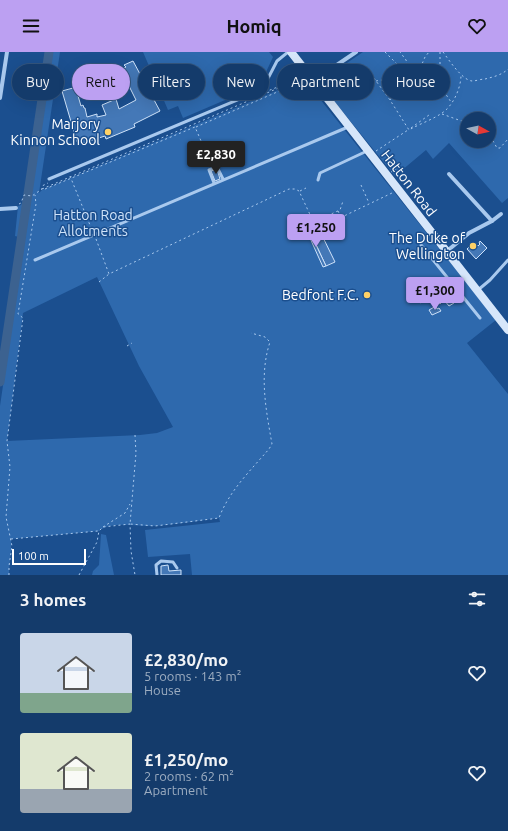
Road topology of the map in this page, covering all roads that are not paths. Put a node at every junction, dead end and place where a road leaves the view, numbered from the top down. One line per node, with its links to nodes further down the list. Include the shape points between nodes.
1 (7, 52): 6 (street)
2 (290, 52): 4 (street, Hatton Road); 11 (lane, via 277,61 260,90)
3 (356, 52): 5 (street)
4 (300, 64)
5 (334, 64)
6 (0, 98)
7 (328, 100): 8 (street, Hatton Road)
8 (348, 126): 9 (street, Hatton Road); 12 (lane)
9 (369, 153): 13 (lane, via 320,173); 20 (street, Hatton Road)
10 (449, 174): 18 (street)
11 (49, 179)
12 (223, 179): 14 (lane); 14 (lane, via 217,167 209,170)
13 (318, 180)
14 (214, 183): 21 (lane)
15 (16, 208): 16 (street)
16 (0, 209)
17 (501, 214): 18 (street)
18 (492, 221): 20 (street, via 469,233)
19 (422, 245): 24 (lane)
20 (446, 252): 23 (street, Hatton Road)
21 (35, 260)
22 (508, 260): 25 (lane)
23 (466, 277): 24 (lane); 25 (street, Hatton Road)
24 (454, 286): 26 (lane)
25 (477, 291): 27 (street, Hatton Road)
26 (480, 318)
27 (507, 327)
28 (177, 568): 29 (lane, via 173,562 162,561 156,565)
29 (157, 575)

